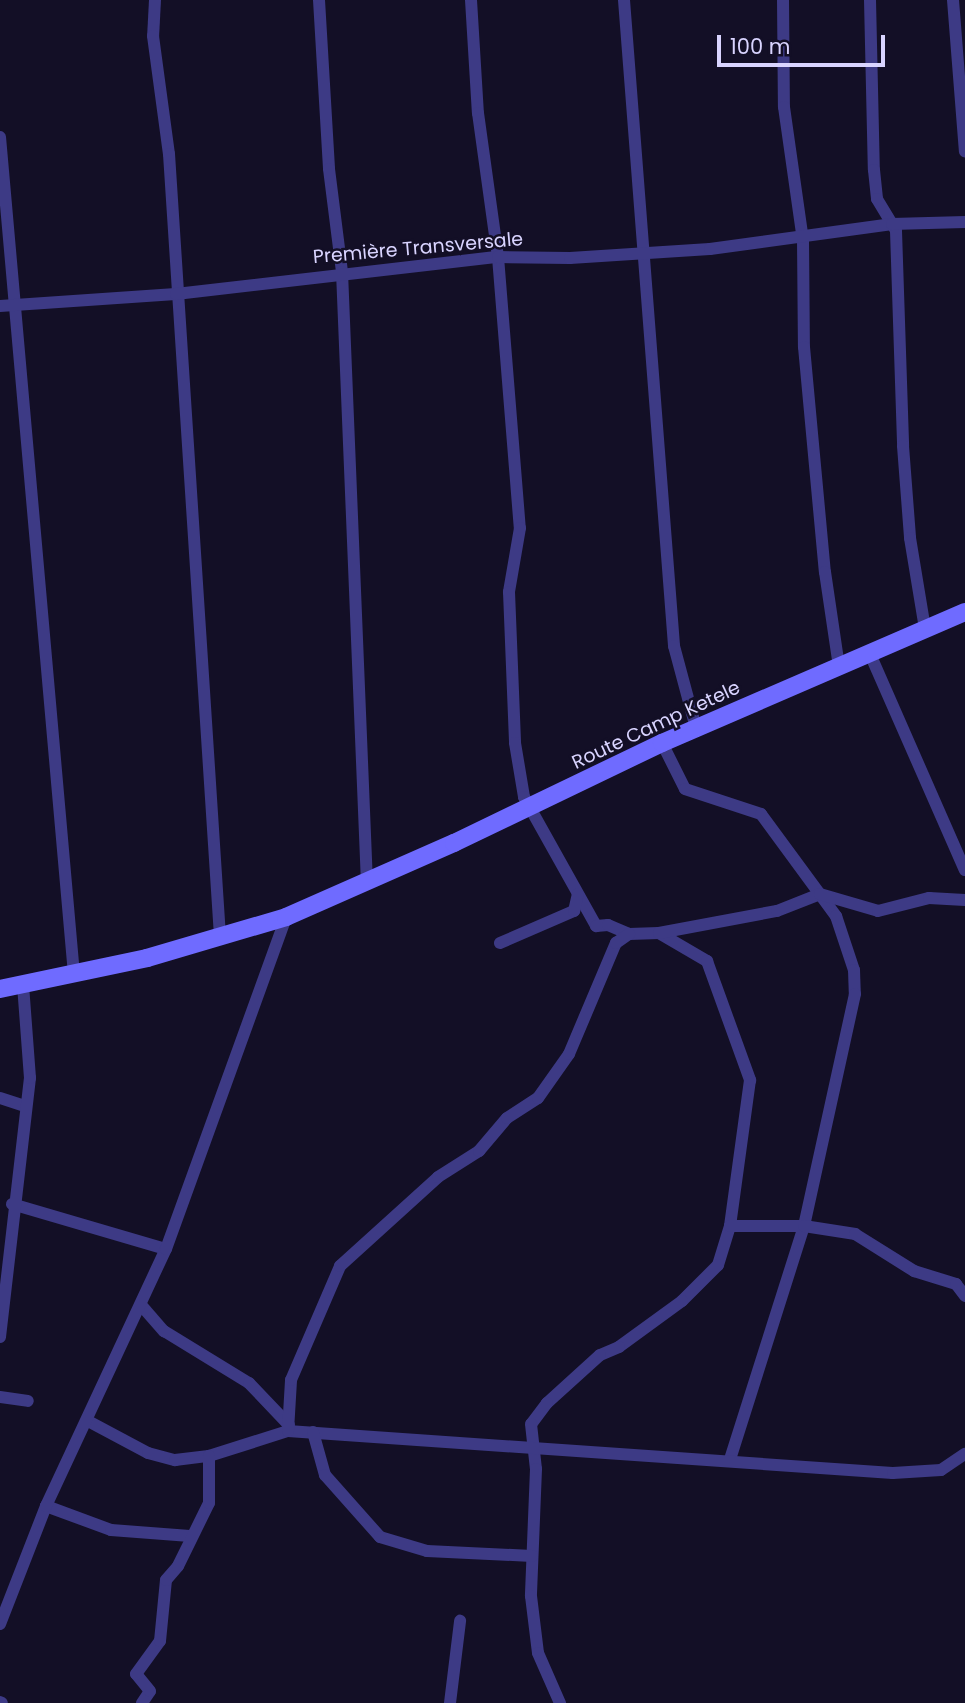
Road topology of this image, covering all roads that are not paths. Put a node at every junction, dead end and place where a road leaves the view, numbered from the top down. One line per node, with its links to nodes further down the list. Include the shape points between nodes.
1 (155, 0): 16 (street, via 153,36 169,153)
2 (319, 0): 15 (street, via 329,169)
3 (471, 0): 14 (street, via 478,113)
4 (624, 0): 13 (street)
5 (783, 0): 12 (street, via 784,107)
6 (870, 0): 11 (street, via 877,199)
7 (953, 0): 9 (street)
8 (0, 137): 17 (street)
9 (965, 152)
10 (965, 222): 11 (street, Première Transversale)
11 (892, 224): 12 (street, Première Transversale); 20 (street, via 896,231 897,346 911,538)
12 (803, 240): 13 (street, Première Transversale); 22 (street, via 808,400)
13 (641, 253): 14 (street, Première Transversale); 23 (street, via 674,646)
14 (498, 257): 15 (street, Première Transversale); 25 (street, via 520,528 509,592 515,744)
15 (342, 272): 16 (street, Première Transversale); 27 (street)
16 (176, 294): 17 (street, Première Transversale); 34 (street)
17 (15, 305): 18 (street, Première Transversale); 36 (street)
18 (0, 306)
19 (965, 612): 20 (street, Route Camp Ketele)
20 (925, 629): 21 (street, Route Camp Ketele)
21 (870, 654): 22 (street, Route Camp Ketele); 26 (street)
22 (839, 667): 23 (street, Route Camp Ketele)
23 (696, 728): 24 (street, Route Camp Ketele)
24 (662, 743): 25 (street, Route Camp Ketele); 29 (street, via 685,789 761,814)
25 (529, 807): 27 (street, Route Camp Ketele); 28 (street)
26 (965, 870)
27 (367, 883): 31 (street, Route Camp Ketele)
28 (578, 890): 33 (street, via 596,926 608,925); 35 (street, via 574,911)
29 (820, 894): 30 (street, via 878,911 929,898); 32 (street, via 777,911); 43 (street, via 848,944 855,994)
30 (965, 900)
31 (286, 917): 34 (street, Route Camp Ketele); 44 (street)
32 (659, 933): 33 (street); 42 (street, via 707,961 749,1068)
33 (629, 934): 51 (street, via 616,943 569,1054 538,1098 507,1118 479,1151 438,1177 340,1266 291,1380)
34 (220, 936): 36 (street, Route Camp Ketele)
35 (500, 943)
36 (74, 975): 37 (street, Route Camp Ketele)
37 (23, 985): 38 (street, Route Camp Ketele); 40 (street, via 30,1046)
38 (0, 989)
39 (0, 1098): 40 (street)
40 (25, 1106): 41 (street)
41 (12, 1204): 44 (street); 47 (street)
42 (730, 1226): 43 (street); 53 (street, via 713,1273 619,1348 600,1355 547,1403 531,1424)
43 (804, 1226): 45 (street, via 855,1234 914,1271 956,1284); 56 (street)
44 (166, 1249): 46 (street)
45 (965, 1296)
46 (141, 1305): 50 (street); 51 (street, via 164,1331 249,1383)
47 (0, 1337)
48 (0, 1396): 49 (street)
49 (28, 1401)
50 (88, 1421): 55 (street, via 160,1458); 57 (street)
51 (289, 1428): 52 (street); 55 (street)
52 (313, 1432): 53 (street); 59 (street, via 325,1475 380,1537 427,1551)
53 (530, 1446): 56 (street); 59 (street, via 536,1469)
54 (965, 1454): 56 (street, via 951,1467 930,1473)
55 (208, 1455): 58 (street, via 208,1503)
56 (730, 1460)
57 (46, 1506): 58 (street, via 111,1530); 61 (street)
58 (190, 1536): 62 (street, via 178,1566 166,1580 160,1641 136,1674 150,1691)
59 (532, 1556): 64 (street, via 538,1653)
60 (460, 1621): 63 (street)
61 (0, 1624)
62 (142, 1703)
63 (450, 1703)
64 (560, 1703)

